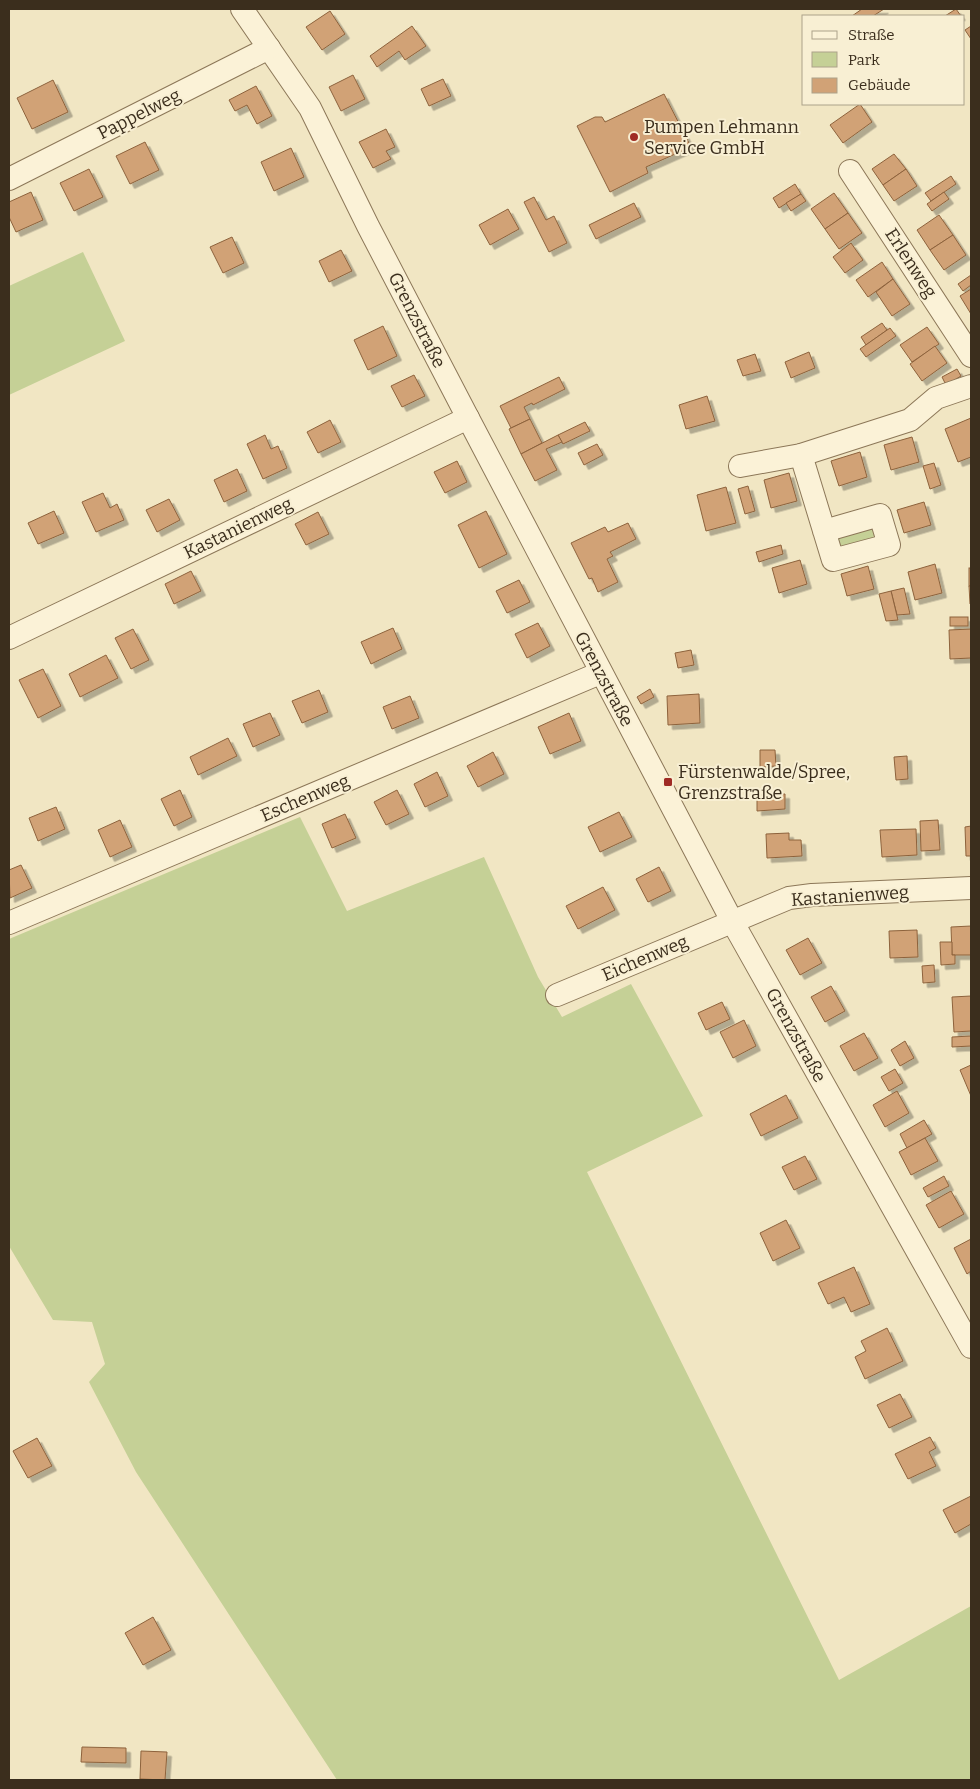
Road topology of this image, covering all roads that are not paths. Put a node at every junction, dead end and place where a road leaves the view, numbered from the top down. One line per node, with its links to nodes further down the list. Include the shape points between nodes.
1 (242, 9): 2 (street, Grenzstraße)
2 (269, 48): 4 (street, Pappelweg); 7 (street, Grenzstraße, via 310,108)
3 (850, 171): 5 (street, Erlenweg)
4 (9, 179)
5 (971, 356)
6 (971, 386): 8 (street, via 936,398 910,420)
7 (468, 418): 11 (street, Kastanienweg); 12 (street, Grenzstraße)
8 (801, 454): 9 (street); 10 (street)
9 (740, 466)
10 (824, 531)
11 (9, 638)
12 (600, 673): 14 (street, Grenzstraße); 15 (street, Eschenweg)
13 (971, 888): 14 (street, Kastanienweg, via 789,898)
14 (732, 921): 16 (street, Eichenweg); 17 (street, Grenzstraße)
15 (9, 924)
16 (557, 995)
17 (971, 1347)

